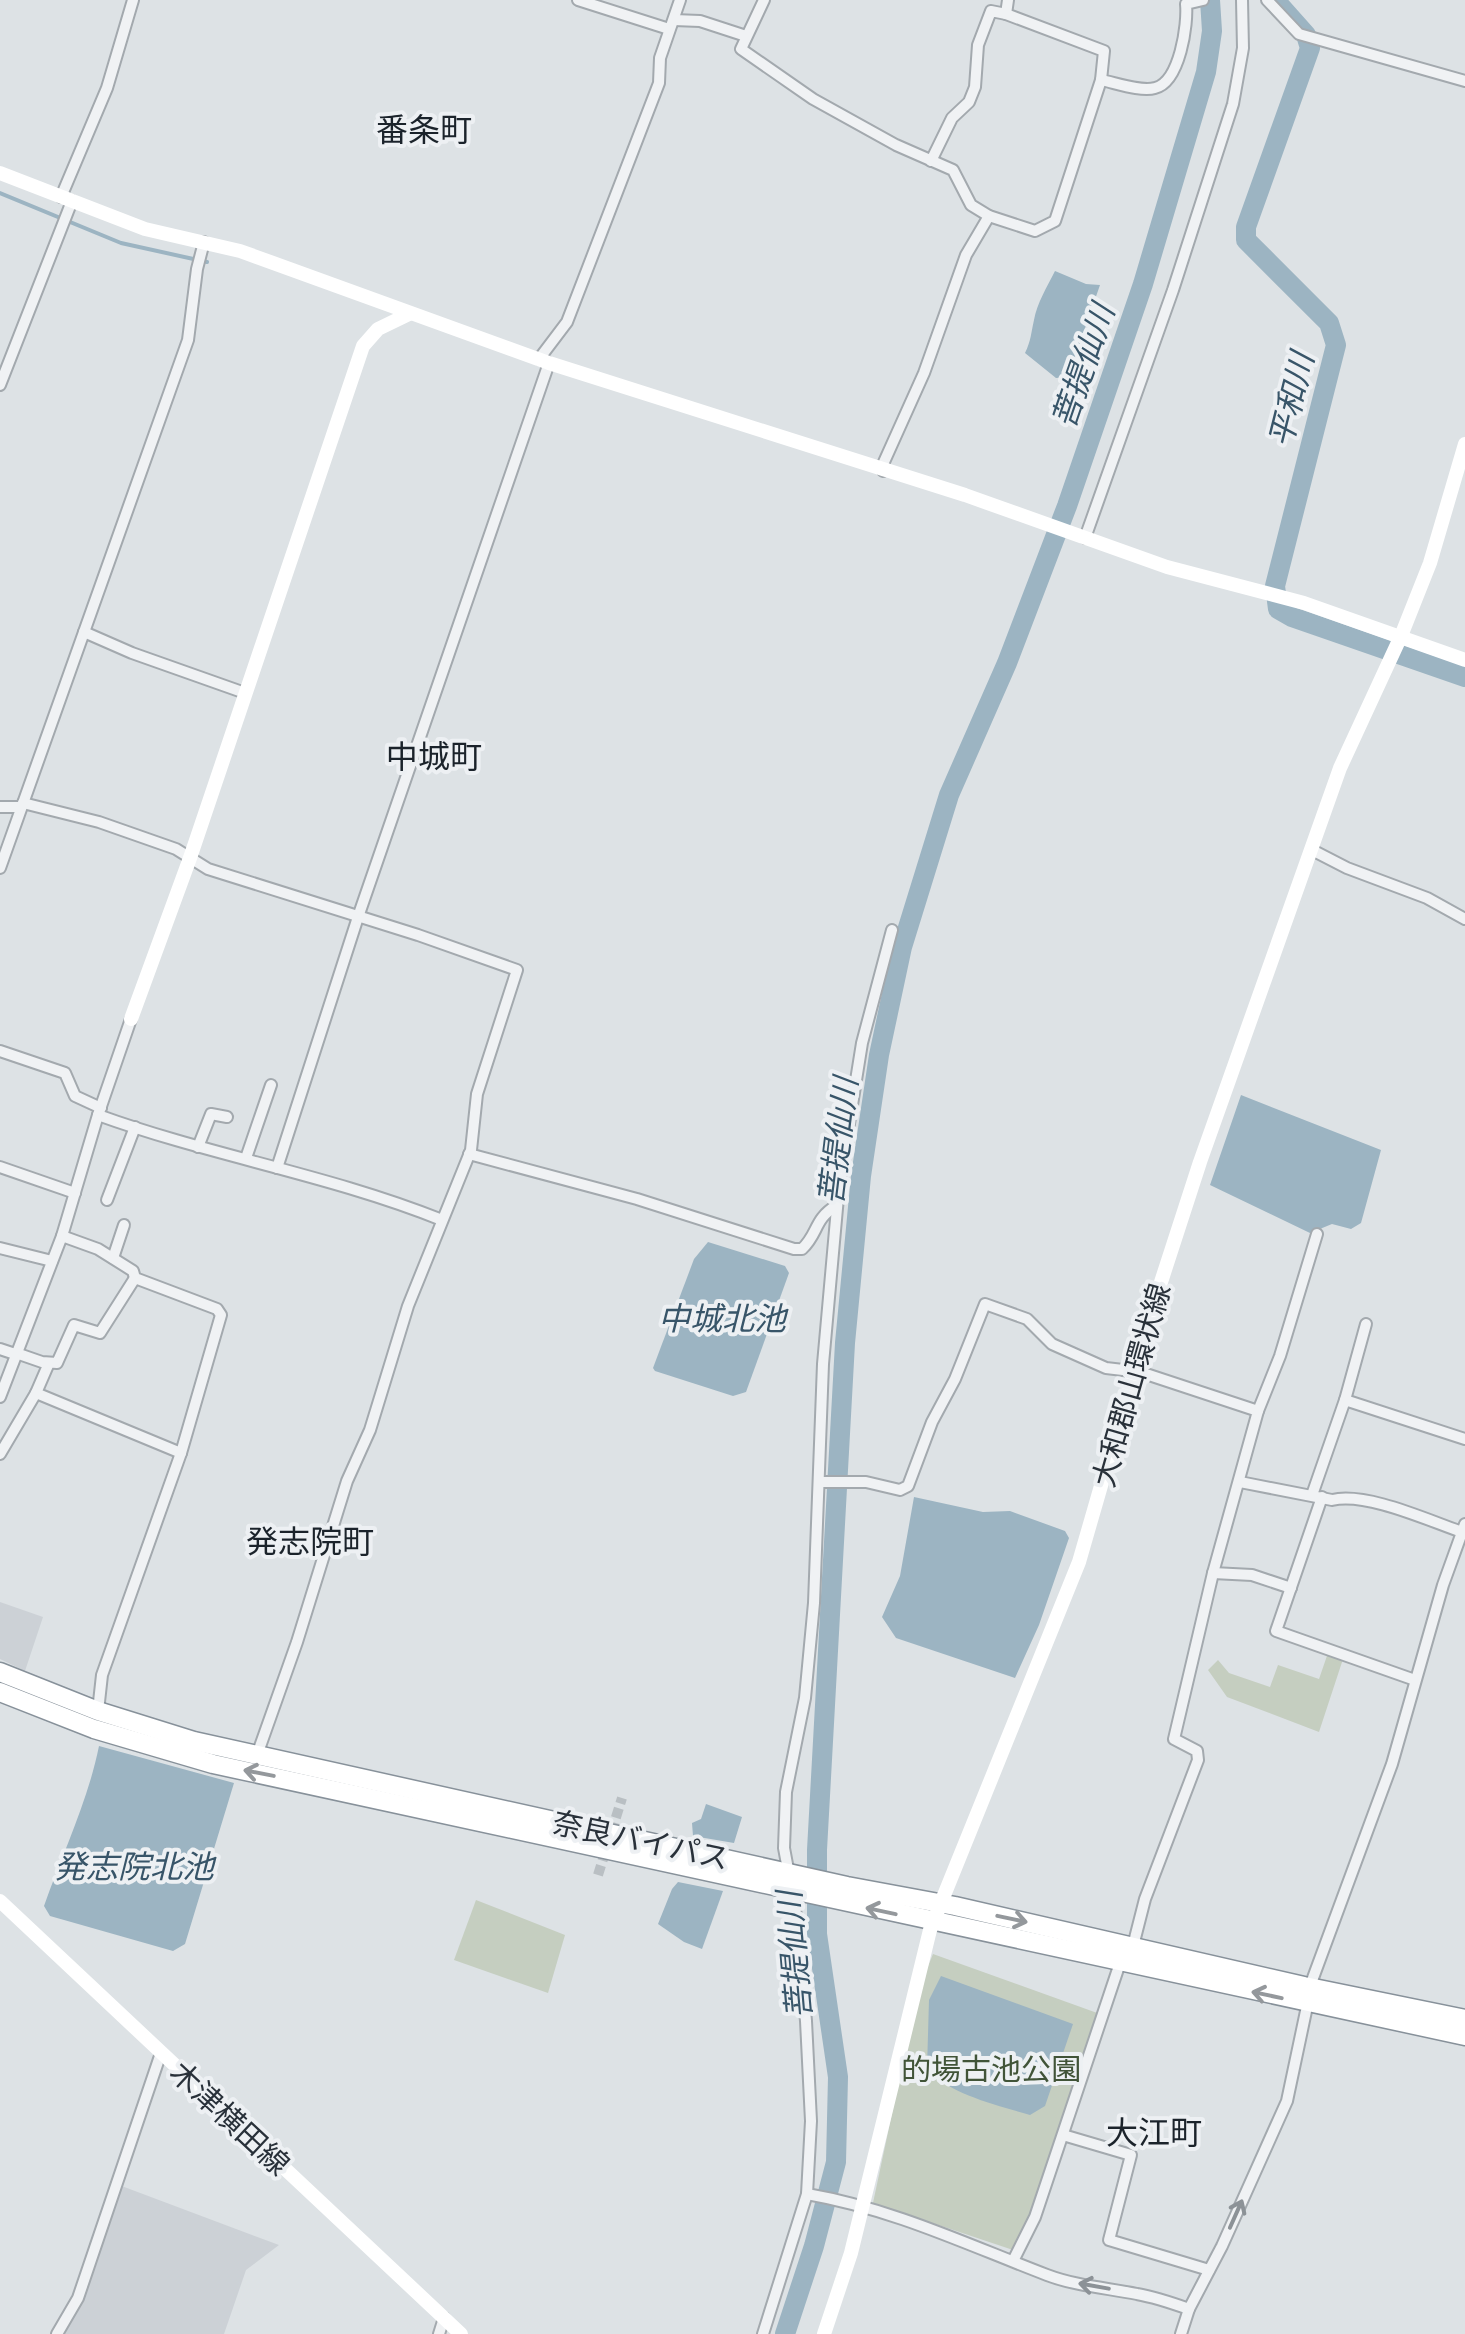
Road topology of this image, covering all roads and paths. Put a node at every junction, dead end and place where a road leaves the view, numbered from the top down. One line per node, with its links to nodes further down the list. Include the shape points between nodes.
1 (133, 0): 16 (street)
2 (578, 0): 10 (street)
3 (680, 0): 10 (street)
4 (764, 0): 11 (street)
5 (1008, 0): 9 (street)
6 (1204, 0): 12 (street, via 1186,4 1185,42 1164,84 1154,89)
7 (1242, 0): 24 (street, via 1243,48 1232,104)
8 (1266, 0): 13 (street, via 1299,34)
9 (1006, 14): 12 (street, via 1104,52); 14 (street, via 990,11 969,102 952,118)
10 (672, 24): 11 (street, via 700,22); 20 (street, via 659,83 567,322)
11 (746, 36): 14 (street, via 741,49 786,81)
12 (1101, 80): 17 (street, via 1056,221 1035,230)
13 (1465, 81)
14 (931, 160): 17 (street, via 953,170 971,205)
15 (0, 174): 16 (main road)
16 (66, 199): 18 (main road, via 144,229); 21 (street)
17 (990, 216): 23 (street, via 966,255)
18 (204, 242): 19 (main road); 25 (street, via 188,340)
19 (410, 314): 20 (main road); 28 (main road, via 378,329 364,346)
20 (544, 361): 23 (main road); 34 (street)
21 (0, 385)
22 (1465, 444): 26 (main road, 大和郡山環状線, via 1430,563)
23 (883, 471): 24 (main road)
24 (1083, 538): 26 (main road, via 1304,603)
25 (84, 632): 28 (street); 29 (street)
26 (1395, 649): 27 (main road); 31 (main road, 大和郡山環状線, via 1351,742)
27 (1465, 660)
28 (246, 693): 32 (main road)
29 (22, 805): 30 (street); 32 (street, via 98,822); 33 (street)
30 (0, 807)
31 (1312, 850): 35 (street); 63 (main road, 大和郡山環状線)
32 (190, 858): 34 (street, via 208,870); 37 (main road)
33 (0, 868)
34 (358, 917): 44 (street, via 517,970 478,1094); 47 (street)
35 (1465, 919)
36 (892, 930): 50 (street, via 862,1043)
37 (131, 1019): 40 (street)
38 (0, 1051): 40 (street, via 64,1073 76,1096)
39 (271, 1085): 45 (street)
40 (99, 1112): 42 (street); 48 (street)
41 (227, 1117): 43 (street, via 211,1114)
42 (135, 1127): 43 (street); 49 (street)
43 (198, 1147): 45 (street)
44 (470, 1154): 50 (street, via 794,1249 808,1242 820,1216); 51 (street)
45 (246, 1158): 47 (street)
46 (0, 1168): 48 (street)
47 (277, 1168): 51 (street)
48 (75, 1193): 54 (street)
49 (107, 1200)
50 (837, 1205): 71 (street, via 819,1419)
51 (442, 1220): 81 (street)
52 (124, 1225): 56 (street)
53 (1317, 1234): 67 (street)
54 (62, 1236): 56 (street); 57 (street)
55 (0, 1248): 57 (street)
56 (113, 1258): 58 (street)
57 (52, 1262): 61 (street)
58 (135, 1278): 62 (street, via 100,1332 74,1324 57,1363); 69 (street, via 221,1316)
59 (1366, 1324): 66 (street)
60 (0, 1350): 61 (street)
61 (16, 1353): 62 (street); 65 (street)
62 (49, 1362): 64 (street)
63 (1134, 1371): 67 (street); 71 (street, via 1062,1350 1026,1319 986,1304 908,1486); 84 (main road, 大和郡山環状線, via 1079,1562)
64 (36, 1393): 69 (street); 70 (street)
65 (0, 1397)
66 (1344, 1400): 68 (street); 73 (street)
67 (1258, 1411): 72 (street)
68 (1465, 1438)
69 (181, 1453): 80 (street, via 102,1675)
70 (0, 1454)
71 (821, 1481): 82 (street, via 806,1698 786,1792 784,1848)
72 (1240, 1482): 73 (street); 75 (street)
73 (1317, 1496): 74 (street); 76 (street)
74 (1463, 1528): 78 (street)
75 (1213, 1573): 76 (street, via 1252,1574); 85 (street, via 1174,1739 1197,1751 1198,1760)
76 (1291, 1588): 78 (street, via 1276,1631)
77 (0, 1672): 80 (highway, 奈良バイパス)
78 (1415, 1680): 86 (street)
79 (0, 1692): 82 (highway, 奈良バイパス, one-way to 79, via 184,1757)
80 (98, 1712): 81 (highway, 奈良バイパス)
81 (257, 1755): 82 (highway, 奈良バイパス)
82 (794, 1882): 84 (highway, 奈良バイパス); 91 (street, via 809,2071)
83 (0, 1901): 89 (main road, 木津横田線)
84 (937, 1912): 85 (highway, 奈良バイパス); 92 (main road, 大和郡山環状線)
85 (1127, 1953): 86 (highway, 奈良バイパス); 90 (street)
86 (1310, 1995): 87 (highway, 奈良バイパス); 88 (highway, 奈良バイパス); 94 (street, one-way to 86, via 1286,2101)
87 (1465, 2019)
88 (1465, 2036)
89 (161, 2053): 96 (main road, 木津横田線); 97 (street, via 78,2298)
90 (1064, 2136): 93 (street); 94 (street, via 1130,2154 1108,2240)
91 (810, 2195): 92 (street); 100 (street)
92 (859, 2203): 93 (street); 101 (main road, 大和郡山環状線, via 851,2253)
93 (1014, 2260): 95 (street, one-way to 93, via 1084,2286)
94 (1210, 2270): 95 (street)
95 (1189, 2308): 102 (street)
96 (444, 2318): 98 (street); 99 (main road, 木津横田線)
97 (58, 2334)
98 (439, 2334)
99 (461, 2334)
100 (763, 2334)
101 (824, 2334)
102 (1182, 2334)

